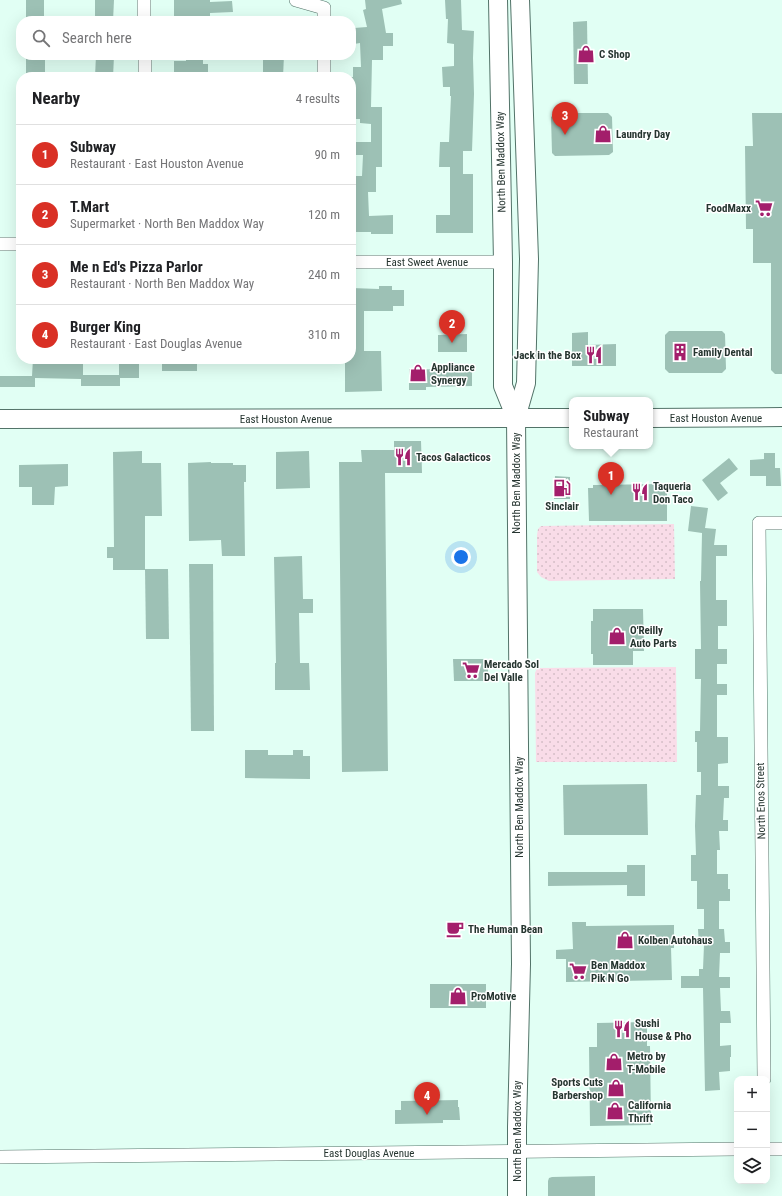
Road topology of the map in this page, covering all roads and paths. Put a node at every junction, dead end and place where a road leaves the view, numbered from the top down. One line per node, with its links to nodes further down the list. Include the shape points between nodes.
1 (144, 0): 6 (street)
2 (296, 0): 5 (street)
3 (498, 0): 14 (main road, North Ben Maddox Way)
4 (520, 0): 15 (main road, North Ben Maddox Way, via 529,259 526,383)
5 (324, 15)
6 (144, 16)
7 (145, 60): 9 (street)
8 (324, 60): 10 (street)
9 (145, 72)
10 (324, 72)
11 (0, 244): 12 (street)
12 (16, 244)
13 (356, 262): 14 (street, East Sweet Avenue)
14 (503, 262): 15 (main road, North Ben Maddox Way, via 503,386)
15 (516, 418): 16 (main road, East Houston Avenue); 19 (main road, East Houston Avenue); 25 (main road, North Ben Maddox Way, via 521,964)
16 (569, 418)
17 (653, 418): 18 (main road, East Houston Avenue)
18 (782, 418)
19 (0, 420)
20 (782, 524): 21 (street, North Enos Street, via 759,524)
21 (764, 1076)
22 (770, 1149): 23 (street)
23 (782, 1149)
24 (734, 1150): 25 (street, East Douglas Avenue)
25 (517, 1152): 26 (street, East Douglas Avenue); 27 (main road, North Ben Maddox Way)
26 (0, 1157)
27 (517, 1196)

